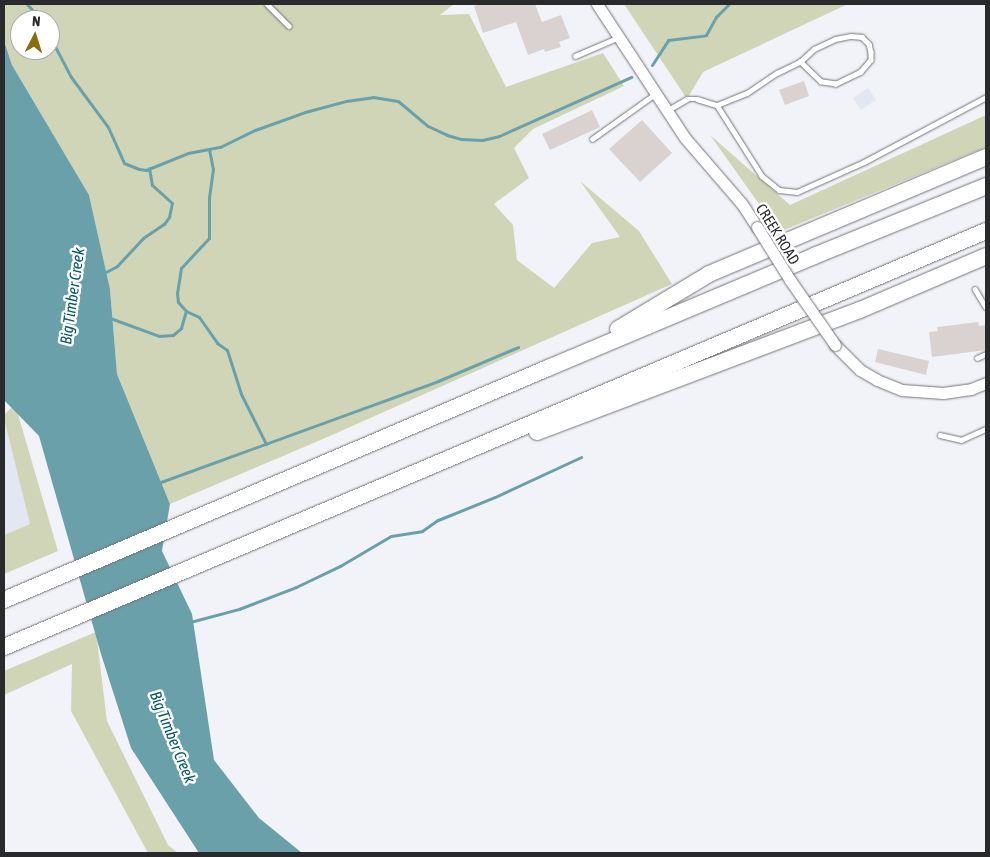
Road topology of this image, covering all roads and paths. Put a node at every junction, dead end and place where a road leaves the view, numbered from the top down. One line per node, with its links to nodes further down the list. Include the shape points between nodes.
1 (267, 4): 3 (lane)
2 (597, 4): 4 (street, CREEK ROAD)
3 (290, 26)
4 (618, 37): 5 (lane); 7 (street, CREEK ROAD)
5 (575, 56)
6 (800, 62): 6 (lane, via 814,50 851,36 862,37 871,52 871,60 861,72 836,84 822,82); 9 (lane, via 747,93)
7 (656, 93): 10 (street, CREEK ROAD); 11 (lane)
8 (986, 97): 9 (lane, via 864,162 797,192 779,190 762,176)
9 (717, 105): 10 (lane, via 698,99 687,100)
10 (667, 111): 21 (street, CREEK ROAD, bridge, via 690,144 742,204 835,345 860,370 902,390 943,393)
11 (592, 139)
12 (986, 157): 20 (highway, via 709,274)
13 (986, 186): 20 (highway)
14 (986, 231): 24 (highway)
15 (986, 256): 24 (highway, via 860,310)
16 (975, 289): 17 (lane)
17 (986, 307)
18 (986, 354): 19 (lane)
19 (977, 358)
20 (548, 368): 25 (highway)
21 (986, 383)
22 (986, 429): 23 (lane, via 961,440)
23 (940, 435)
24 (302, 521): 26 (highway)
25 (4, 600)
26 (4, 647)

